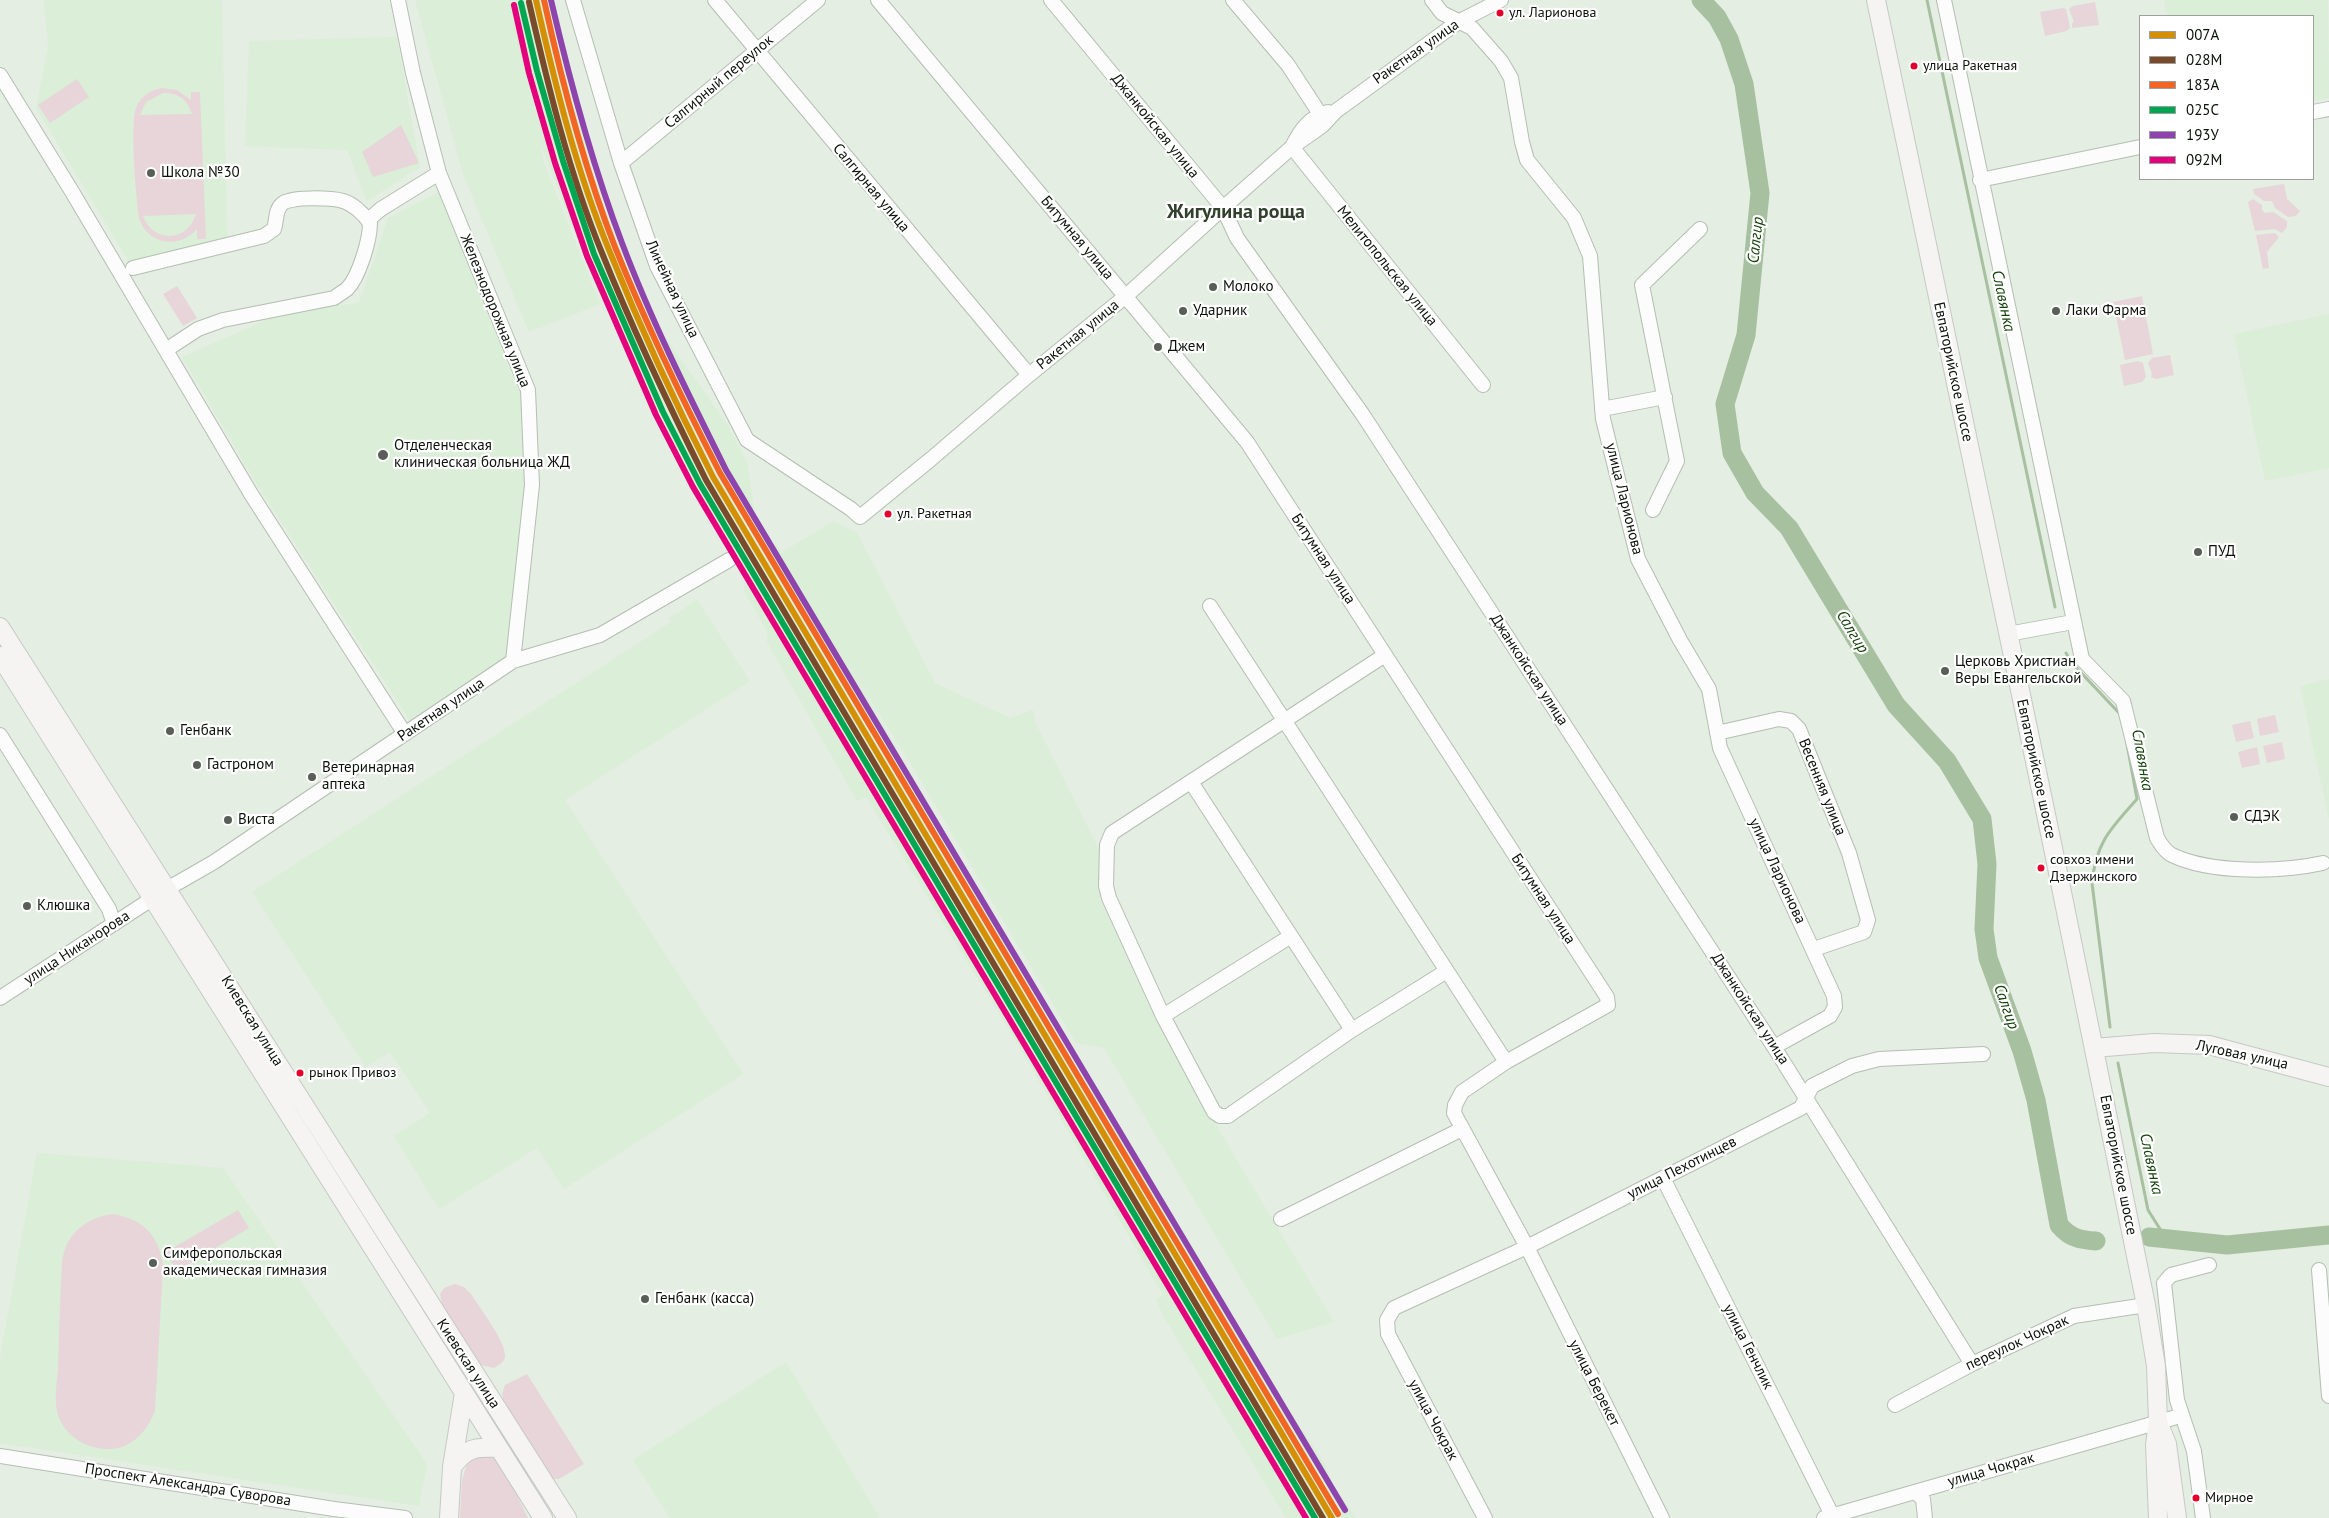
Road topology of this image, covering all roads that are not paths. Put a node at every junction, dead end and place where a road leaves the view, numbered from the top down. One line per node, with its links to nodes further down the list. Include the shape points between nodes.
1 (398, 0): 22 (street, Железнодорожная улица)
2 (573, 0): 21 (street, Линейная улица)
3 (715, 0): 13 (street, Салгирная улица)
4 (818, 0): 13 (street, Салгирный переулок)
5 (878, 0): 28 (street, Битумная улица)
6 (1051, 0): 24 (street, Джанкойская улица)
7 (1233, 0): 18 (street, via 1288,65)
8 (1432, 0): 12 (street, улица Ларионова, via 1442,13)
9 (1500, 0): 12 (street, Ракетная улица)
10 (1876, 0): 40 (main road, Евпаторийское шоссе)
11 (1944, 0): 23 (street)
12 (1458, 22): 16 (street, Ракетная улица); 33 (street, улица Ларионова, via 1472,28 1501,61 1511,78 1528,160 1574,218 1590,256)
13 (757, 51): 21 (street, Салгирный переулок); 30 (street, Салгирная улица)
14 (0, 75): 29 (street)
15 (2329, 109): 17 (street)
16 (1336, 110): 18 (street, Ракетная улица); 19 (street, Ракетная улица, via 1322,126)
17 (2314, 112)
18 (1320, 114): 19 (street, Ракетная улица, via 1307,123)
19 (1292, 147): 24 (street, Ракетная улица); 31 (street, Мелитопольская улица)
20 (2139, 147): 23 (street)
21 (621, 163): 35 (street, Линейная улица, via 657,266 747,440)
22 (439, 173): 25 (street, via 380,209); 43 (street, Железнодорожная улица, via 528,390 532,485)
23 (1980, 180): 38 (street)
24 (1222, 208): 28 (street, Ракетная улица); 58 (street, Джанкойская улица, via 1237,238 1369,424)
25 (368, 220): 27 (street, via 342,201 292,198 280,205 274,229 264,236); 29 (street, via 370,231 356,276 334,298 223,320 198,329)
26 (1700, 229): 32 (street, via 1642,284)
27 (133, 268)
28 (1126, 296): 30 (street, Ракетная улица); 41 (street, Битумная улица, via 1247,442)
29 (166, 350): 46 (street, via 251,494)
30 (1029, 375): 35 (street, Ракетная улица, via 932,460)
31 (1483, 385)
32 (1665, 397): 33 (street); 34 (street, via 1677,461)
33 (1602, 409): 45 (street, улица Ларионова, via 1638,559 1709,689)
34 (1653, 510)
35 (860, 517)
36 (729, 560): 43 (street, Ракетная улица, via 600,635)
37 (1210, 606): 44 (street)
38 (2074, 622): 40 (street); 49 (street, via 2082,659 2123,701 2157,838 2165,850 2199,863 2228,867 2290,869)
39 (0, 627): 50 (main road, Киевская улица)
40 (2008, 634): 59 (main road, Евпаторийское шоссе)
41 (1384, 655): 44 (street); 61 (street, Битумная улица, via 1609,1001 1608,1005)
42 (0, 656): 50 (main road, Киевская улица, via 54,745)
43 (513, 661): 46 (street, Ракетная улица)
44 (1285, 721): 48 (street); 54 (street)
45 (1717, 733): 53 (street, улица Ларионова, via 1720,748); 53 (street, Весенняя улица, via 1779,719 1796,724 1849,853 1868,920 1864,932)
46 (405, 734): 50 (street, Ракетная улица, via 214,862)
47 (0, 735): 51 (street, via 109,909)
48 (1191, 782): 52 (street); 56 (street, via 1112,833 1106,844 1109,898)
49 (2323, 863)
50 (160, 894): 51 (street, улица Никанорова); 74 (main road, Киевская улица); 87 (main road, Киевская улица)
51 (114, 924): 55 (street, улица Никанорова)
52 (1291, 936): 56 (street); 57 (street)
53 (1814, 949): 58 (street, улица Ларионова, via 1834,996 1834,1012)
54 (1445, 972): 57 (street); 61 (street)
55 (0, 998)
56 (1163, 1016): 57 (street, via 1214,1112 1224,1117)
57 (1352, 1030)
58 (1774, 1046): 63 (street, Джанкойская улица)
59 (2094, 1048): 62 (main road, Луговая улица, via 2154,1043 2209,1045); 71 (main road, Евпаторийское шоссе)
60 (1983, 1054): 63 (street, улица Пехотинцев, via 1879,1059 1852,1066 1812,1086)
61 (1506, 1062): 64 (street, Битумная улица, via 1462,1092)
62 (2329, 1077)
63 (1807, 1097): 66 (street, улица Пехотинцев, via 1801,1108); 73 (street, Джанкойская улица)
64 (1455, 1105): 65 (street, улица Берекет, via 1454,1113)
65 (1462, 1129): 67 (street); 68 (street, улица Берекет)
66 (1663, 1178): 68 (street, улица Пехотинцев); 83 (street, улица Генчлик)
67 (1281, 1219)
68 (1527, 1247): 72 (street, улица Пехотинцев, via 1394,1308); 89 (street, улица Берекет)
69 (2209, 1265): 77 (street, via 2171,1275 2164,1283)
70 (2319, 1270): 75 (street)
71 (2146, 1305): 73 (street, переулок Чокрак, via 2074,1316); 78 (main road, Евпаторийское шоссе, via 2156,1366)
72 (1387, 1320): 88 (street, улица Чокрак, via 1388,1334)
73 (1972, 1364): 76 (street, переулок Чокрак)
74 (464, 1393): 79 (main road, Киевская улица); 81 (main road)
75 (2329, 1396)
76 (1896, 1406)
77 (2180, 1416): 78 (street, улица Чокрак); 93 (street, via 2194,1451)
78 (2158, 1422): 82 (street, улица Чокрак); 91 (main road, Евпаторийское шоссе, via 2155,1445); 92 (main road, Евпаторийское шоссе, via 2168,1444)
79 (499, 1448): 81 (main road, via 469,1449); 86 (main road, Киевская улица)
80 (0, 1456): 84 (street, Проспект Александра Суворова)
81 (452, 1467): 85 (main road)
82 (1915, 1492): 83 (street, улица Чокрак); 90 (street, via 1923,1499)
83 (1828, 1517)
84 (405, 1518)
85 (449, 1518)
86 (543, 1518)
87 (567, 1518)
88 (1486, 1518)
89 (1662, 1518)
90 (1925, 1518)
91 (2158, 1518)
92 (2177, 1518)
93 (2203, 1518)

